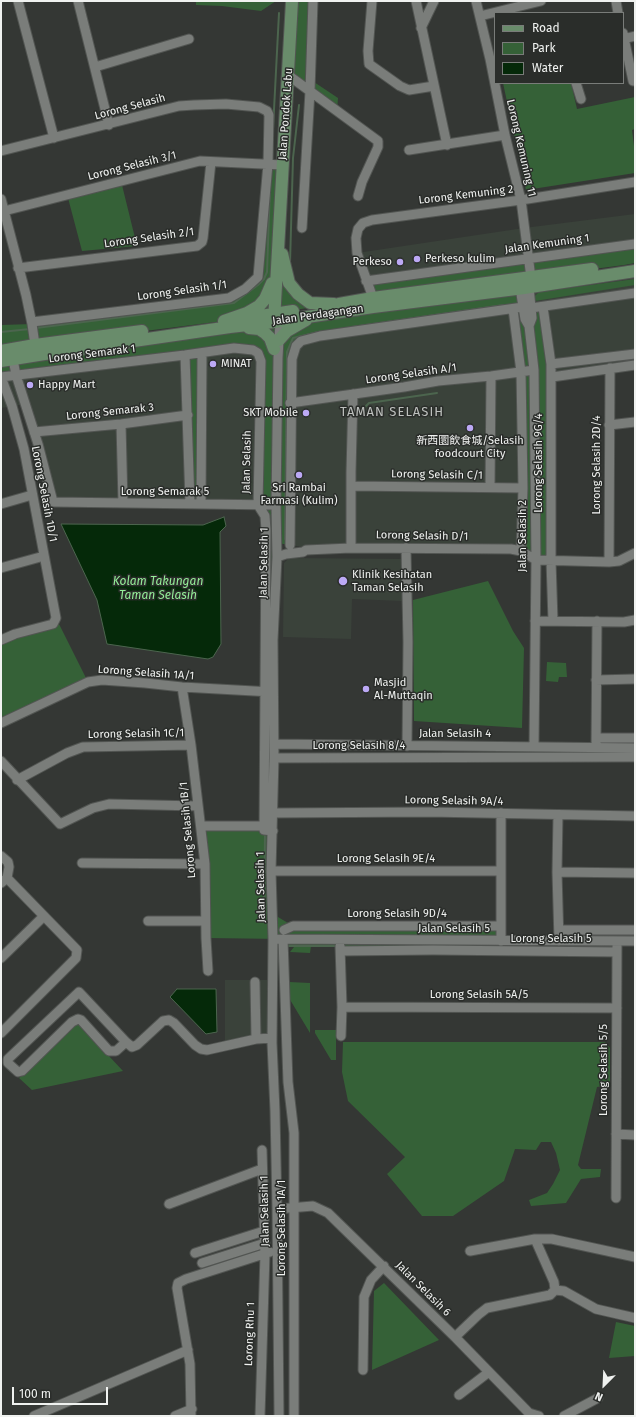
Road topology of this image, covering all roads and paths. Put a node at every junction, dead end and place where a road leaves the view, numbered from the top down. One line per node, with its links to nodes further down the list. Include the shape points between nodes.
1 (18, 1): 32 (street)
2 (78, 1): 20 (street)
3 (292, 1): 22 (main road, Jalan Pondok Labu)
4 (313, 1): 27 (street)
5 (372, 1): 26 (street, via 368,64 409,90)
6 (416, 1): 15 (street)
7 (434, 1): 15 (street)
8 (476, 1): 14 (street, Lorong Kemuning 11)
9 (541, 1): 11 (street)
10 (616, 1): 12 (street)
11 (496, 12)
12 (618, 12)
13 (494, 13): 14 (street)
14 (480, 16): 21 (street, Lorong Kemuning 11)
15 (422, 28): 26 (street)
16 (635, 36): 17 (street)
17 (624, 37)
18 (189, 39): 20 (street)
19 (624, 41): 23 (street)
20 (95, 67): 30 (street)
21 (494, 71)
22 (288, 75): 27 (street); 38 (main road, Jalan Pondok Labu)
23 (634, 81)
24 (496, 84): 31 (street, Lorong Kemuning 11)
25 (576, 84): 28 (street)
26 (434, 86): 33 (street)
27 (310, 91): 40 (street, via 378,140 378,147); 44 (street)
28 (581, 99)
29 (267, 111): 30 (street, Lorong Selasih, via 259,107 226,104 179,106); 37 (street, Lorong Selasih 1/1)
30 (109, 125): 32 (street, Lorong Selasih)
31 (505, 135): 33 (street); 42 (street, Lorong Kemuning 11)
32 (54, 138): 35 (street, Lorong Selasih)
33 (448, 145): 34 (street)
34 (409, 150)
35 (1, 152)
36 (212, 162): 37 (street, Lorong Selasih 3/1); 43 (street, Lorong Selasih 3/1, via 200,161); 49 (street, Lorong Selasih 2/1, via 203,238 197,246)
37 (268, 164): 38 (street, Lorong Selasih 3/1); 61 (street, Lorong Selasih 1/1, via 258,277 245,290 229,298)
38 (283, 165): 46 (main road, Jalan Pondok Labu)
39 (635, 182): 42 (street, Lorong Kemuning 2)
40 (358, 196)
41 (1, 200): 43 (street)
42 (521, 200): 47 (street, Lorong Kemuning 11); 51 (street, Lorong Kemuning 2, via 363,223 356,238 357,253)
43 (4, 211): 49 (street)
44 (302, 228)
45 (635, 244): 47 (street, Jalan Kemuning 1)
46 (280, 255): 55 (main road, via 289,283 298,294 310,303); 60 (main road, Jalan Pondok Labu); 62 (main road, via 266,299)
47 (529, 259): 51 (street, Jalan Kemuning 1); 52 (street, Lorong Kemuning 11)
48 (635, 263): 52 (main road, Jalan Perdagangan)
49 (18, 268): 61 (street)
50 (635, 271): 52 (main road, Jalan Perdagangan)
51 (366, 281): 54 (street)
52 (526, 285): 54 (main road, Jalan Perdagangan); 57 (street, Lorong Kemuning 11); 59 (main road, Jalan Perdagangan)
53 (635, 293): 56 (street)
54 (373, 298): 55 (main road, Jalan Perdagangan)
55 (334, 304): 60 (main road, Jalan Perdagangan)
56 (543, 307): 57 (street); 70 (street, Lorong Selasih 9G/4)
57 (527, 308): 58 (street); 73 (street, Jalan Selasih 2, via 532,318 529,326)
58 (513, 309): 74 (street); 80 (street, via 320,336 301,341 296,346 292,359)
59 (316, 315): 60 (main road, Jalan Perdagangan); 65 (main road, via 287,331)
60 (277, 317): 62 (main road, Jalan Perdagangan); 65 (street, Jalan Selasih 1)
61 (32, 322): 63 (street)
62 (229, 324): 63 (main road, Jalan Perdagangan); 65 (main road, via 265,332); 68 (main road, Jalan Perdagangan)
63 (35, 341): 68 (main road, Jalan Perdagangan)
64 (234, 348): 66 (street, Lorong Semarak 1); 94 (street, Jalan Selasih, via 255,351 260,357)
65 (277, 349): 95 (street, Jalan Selasih 1)
66 (202, 353): 69 (street, Lorong Semarak 1); 93 (street)
67 (635, 354): 70 (street)
68 (6, 355): 75 (street)
69 (185, 355): 75 (street, Lorong Semarak 1); 81 (street)
70 (551, 364): 78 (street, Lorong Selasih 9G/4)
71 (635, 365): 72 (street)
72 (610, 368): 78 (street); 84 (street, Lorong Selasih 2D/4)
73 (534, 370): 74 (street, Lorong Selasih A/1); 105 (street, Jalan Selasih 2)
74 (521, 372): 76 (street, Lorong Selasih A/1); 88 (street)
75 (16, 375): 77 (street, Lorong Semarak 1); 85 (street)
76 (491, 376): 79 (street, Lorong Selasih A/1); 87 (street)
77 (1, 377): 89 (street, Lorong Selasih 1D/1, via 24,449)
78 (552, 377): 106 (street, Lorong Selasih 9G/4)
79 (354, 394): 80 (street, Lorong Selasih A/1); 86 (street)
80 (290, 403): 97 (street)
81 (188, 416): 83 (street, Lorong Semarak 3); 92 (street)
82 (635, 422): 84 (street)
83 (120, 424): 85 (street, Lorong Semarak 3); 90 (street)
84 (609, 426): 107 (street, Lorong Selasih 2D/4)
85 (34, 432): 90 (street, Lorong Semarak 5, via 54,502)
86 (351, 486): 87 (street, Lorong Selasih C/1); 98 (street)
87 (490, 487): 88 (street, Lorong Selasih C/1)
88 (523, 488): 101 (street)
89 (32, 495): 91 (street); 103 (street, Lorong Selasih 1D/1)
90 (122, 503): 92 (street, Lorong Semarak 5)
91 (1, 504)
92 (190, 504): 93 (street, Lorong Semarak 5)
93 (201, 504): 94 (street, Lorong Semarak 5)
94 (258, 505): 95 (street, Lorong Semarak 5); 117 (street, Jalan Selasih, via 265,516 266,530)
95 (276, 505): 96 (street, Jalan Selasih 1)
96 (277, 542): 97 (street); 104 (street, Jalan Selasih 1)
97 (290, 546): 100 (street, via 303,547)
98 (351, 548): 99 (street, Lorong Selasih D/1); 100 (street, Lorong Selasih D/1)
99 (406, 548): 101 (street, Lorong Selasih D/1); 123 (street)
100 (306, 550): 104 (street)
101 (521, 551): 105 (street, Lorong Selasih D/1)
102 (635, 553): 107 (street, via 619,561)
103 (44, 556): 108 (street); 113 (street, Lorong Selasih 1D/1, via 56,618 53,624)
104 (277, 557): 117 (street, Jalan Selasih 1)
105 (536, 560): 106 (street); 109 (street, Jalan Selasih 2)
106 (551, 561): 107 (street); 111 (street, Lorong Selasih 9G/4)
107 (609, 562)
108 (1, 568)
109 (535, 620): 111 (street); 124 (street, Jalan Selasih 2)
110 (635, 620): 112 (street)
111 (552, 621): 112 (street)
112 (597, 622): 115 (street)
113 (1, 640)
114 (635, 678): 115 (street)
115 (596, 680): 120 (street)
116 (182, 687): 117 (street, Lorong Selasih 1A/1); 118 (street, Lorong Selasih 1A/1, via 108,680 88,682); 122 (street, Lorong Selasih 1B/1)
117 (270, 691): 121 (street, Jalan Selasih 1); 138 (street)
118 (1, 723)
119 (635, 738): 120 (street)
120 (596, 742): 124 (street, Jalan Selasih 4); 126 (street, Jalan Selasih 4)
121 (274, 744): 123 (street, Jalan Selasih 4); 129 (street, Jalan Selasih 1)
122 (191, 745): 131 (street, Lorong Selasih 1C/1, via 83,747); 132 (street, Lorong Selasih 1B/1)
123 (407, 746): 125 (street, Jalan Selasih 4)
124 (534, 746): 125 (street, Jalan Selasih 4)
125 (478, 747): 127 (street)
126 (635, 748)
127 (478, 757): 128 (street, Lorong Selasih 8/4); 129 (street, Lorong Selasih 8/4)
128 (635, 757)
129 (274, 758): 133 (street, Jalan Selasih 1)
130 (1, 762): 131 (street)
131 (17, 780): 132 (street, via 60,824 93,808 109,804)
132 (198, 806): 137 (street, Lorong Selasih 1B/1)
133 (273, 813): 134 (street, Lorong Selasih 9A/4); 139 (street, Jalan Selasih 1)
134 (501, 814): 135 (street, Lorong Selasih 9A/4); 144 (street)
135 (558, 815): 136 (street, Lorong Selasih 9A/4); 145 (street)
136 (635, 816)
137 (201, 826): 138 (street); 142 (street, Lorong Selasih 1B/1)
138 (264, 826): 139 (street, via 264,830)
139 (273, 831): 143 (street, Jalan Selasih 1)
140 (1, 856): 147 (street, via 8,862 9,867)
141 (82, 863): 142 (street)
142 (205, 864): 151 (street, Lorong Selasih 1B/1)
143 (271, 871): 144 (street, Lorong Selasih 9E/4); 148 (street, Jalan Selasih 1)
144 (500, 871): 152 (street)
145 (557, 872): 146 (street); 153 (street)
146 (635, 873)
147 (4, 880): 149 (street)
148 (273, 914): 155 (street, Jalan Selasih 1); 155 (street)
149 (44, 916): 163 (street); 168 (street, via 77,950 76,958)
150 (148, 921): 151 (street)
151 (205, 921): 164 (street, Lorong Selasih 1B/1)
152 (501, 926): 155 (street, Lorong Selasih 9D/4); 157 (street)
153 (559, 930): 154 (street); 158 (street)
154 (635, 930)
155 (283, 933): 156 (street, Jalan Selasih 5, via 306,939); 171 (street, Jalan Selasih 1); 172 (street, Lorong Selasih 1A/1)
156 (339, 940): 157 (street, Jalan Selasih 5); 161 (street)
157 (501, 941): 158 (street, Jalan Selasih 5)
158 (559, 941): 159 (street, Jalan Selasih 5)
159 (617, 941): 160 (street, Jalan Selasih 5); 162 (street, Lorong Selasih 5/5)
160 (635, 941)
161 (341, 951): 162 (street, Lorong Selasih 5); 166 (street)
162 (617, 952): 167 (street, Lorong Selasih 5/5)
163 (1, 958)
164 (208, 971)
165 (255, 982): 170 (street)
166 (342, 1007): 167 (street, Lorong Selasih 5A/5); 169 (street)
167 (617, 1008): 174 (street, Lorong Selasih 5/5)
168 (1, 1033)
169 (341, 1036)
170 (256, 1039): 171 (street); 173 (street, via 207,1050 201,1049 169,1020 164,1021 138,1044 132,1047)
171 (272, 1040): 172 (street); 181 (street, Jalan Selasih 1)
172 (285, 1041): 180 (street, Lorong Selasih 1A/1, via 294,1133)
173 (126, 1042): 173 (street, via 116,1051 109,1050 80,1020 75,1020 22,1071 18,1072 8,1063 8,1060 79,992)
174 (616, 1134): 175 (street); 178 (street, Lorong Selasih 5/5)
175 (635, 1135)
176 (262, 1150): 177 (street, Lorong Rhu 1)
177 (262, 1169): 179 (street); 182 (street, Lorong Rhu 1)
178 (616, 1198)
179 (168, 1204)
180 (294, 1207): 181 (street, Jalan Selasih 6); 191 (street, Jalan Selasih 6, via 313,1206 328,1213); 201 (street, Lorong Selasih 1A/1)
181 (277, 1209): 185 (street, Jalan Selasih 1)
182 (264, 1231): 184 (street, Lorong Rhu 1); 187 (street)
183 (535, 1239): 186 (street); 189 (street, via 552,1239); 192 (street)
184 (265, 1243): 188 (street, Lorong Rhu 1); 190 (street)
185 (278, 1250): 188 (street); 206 (street, Jalan Selasih 1)
186 (470, 1251)
187 (195, 1253)
188 (265, 1254): 195 (street, via 178,1283); 205 (street, Lorong Rhu 1)
189 (635, 1257)
190 (202, 1263)
191 (384, 1266): 194 (street, Jalan Selasih 6); 196 (street, via 371,1280 364,1297)
192 (555, 1290): 193 (street, via 564,1291 596,1309); 194 (street, via 550,1295 487,1308)
193 (635, 1318)
194 (455, 1337): 197 (street, Jalan Selasih 6)
195 (188, 1350): 200 (street); 203 (street)
196 (363, 1370)
197 (489, 1372): 198 (street); 202 (street, Jalan Selasih 6)
198 (459, 1395)
199 (598, 1398): 208 (street)
200 (191, 1413): 204 (street)
201 (294, 1415)
202 (528, 1415): 207 (street, Jalan Selasih 6)
203 (34, 1416)
204 (175, 1416)
205 (260, 1416)
206 (279, 1416)
207 (539, 1416)
208 (564, 1416)

